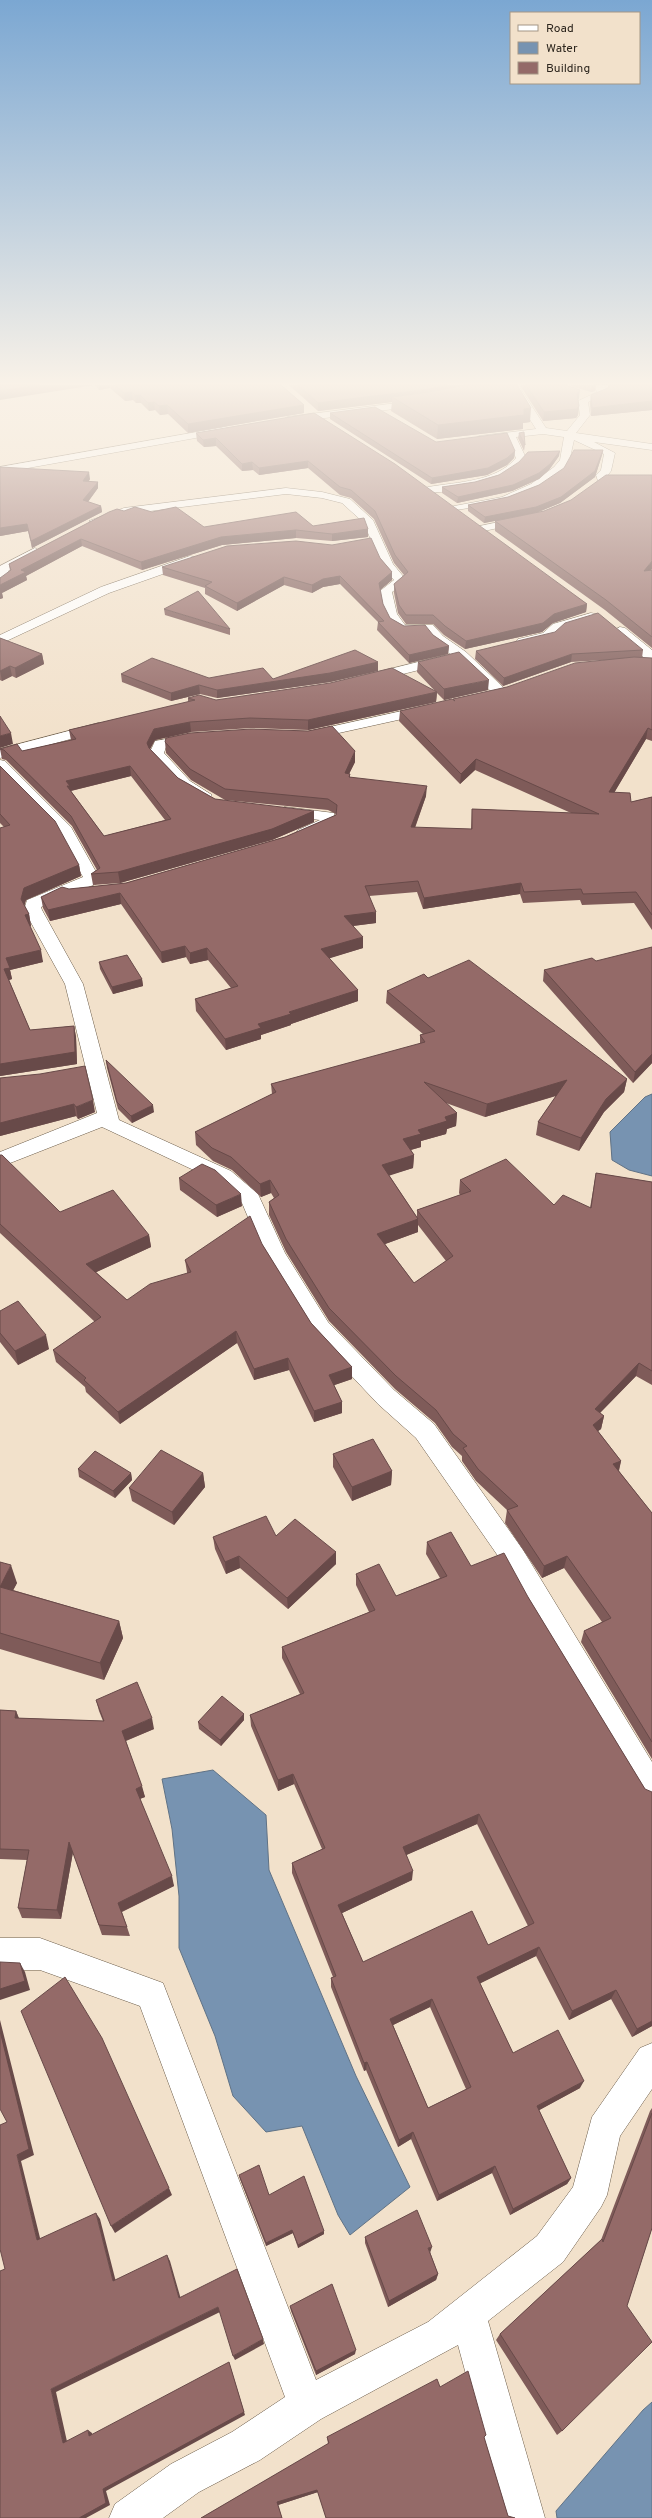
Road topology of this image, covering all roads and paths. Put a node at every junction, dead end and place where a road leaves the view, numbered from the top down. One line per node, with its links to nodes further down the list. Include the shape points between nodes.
1 (193, 503): 7 (street, via 124,511 105,516)
2 (348, 503): 9 (street, via 369,522)
3 (444, 503): 5 (street)
4 (491, 503): 5 (street)
5 (453, 509): 8 (street)
6 (532, 518): 8 (street)
7 (87, 526)
8 (479, 529): 10 (street)
9 (377, 540): 11 (street); 20 (street, via 387,565 401,581 386,591 396,625 405,630 428,628 438,639)
10 (494, 540)
11 (362, 542)
12 (48, 546): 14 (street, via 1,570 5,578)
13 (205, 555): 17 (street, via 106,590)
14 (0, 581)
15 (587, 606): 16 (street)
16 (605, 619): 18 (street, via 558,627 548,636); 21 (street)
17 (0, 640)
18 (512, 644)
19 (476, 652): 20 (street)
20 (461, 655): 24 (street); 25 (street, via 506,690)
21 (652, 657)
22 (632, 662): 23 (street)
23 (652, 663)
24 (354, 682)
25 (485, 696)
26 (447, 705): 28 (street, via 308,736)
27 (116, 722): 30 (street)
28 (294, 736)
29 (213, 737): 32 (street, via 160,744 156,754 185,784)
30 (0, 754)
31 (0, 764): 36 (street, via 64,830 92,879)
32 (215, 802)
33 (268, 810): 34 (street, via 328,816 328,823)
34 (293, 838)
35 (100, 891): 36 (street)
36 (58, 895): 37 (street, via 33,904 33,910 74,984 86,1070)
37 (109, 1116): 38 (street); 39 (street, via 110,1124 224,1176 251,1199 275,1255 320,1328 386,1397 424,1431 514,1558)
38 (0, 1160)
39 (652, 1789)
40 (0, 1954): 43 (street, via 40,1954 152,1994)
41 (652, 2060): 42 (street, via 604,2129 589,2195 585,2201 550,2249)
42 (468, 2314): 43 (street, via 441,2335); 45 (street)
43 (307, 2405): 44 (street, via 246,2446 185,2478)
44 (129, 2518)
45 (526, 2518)

